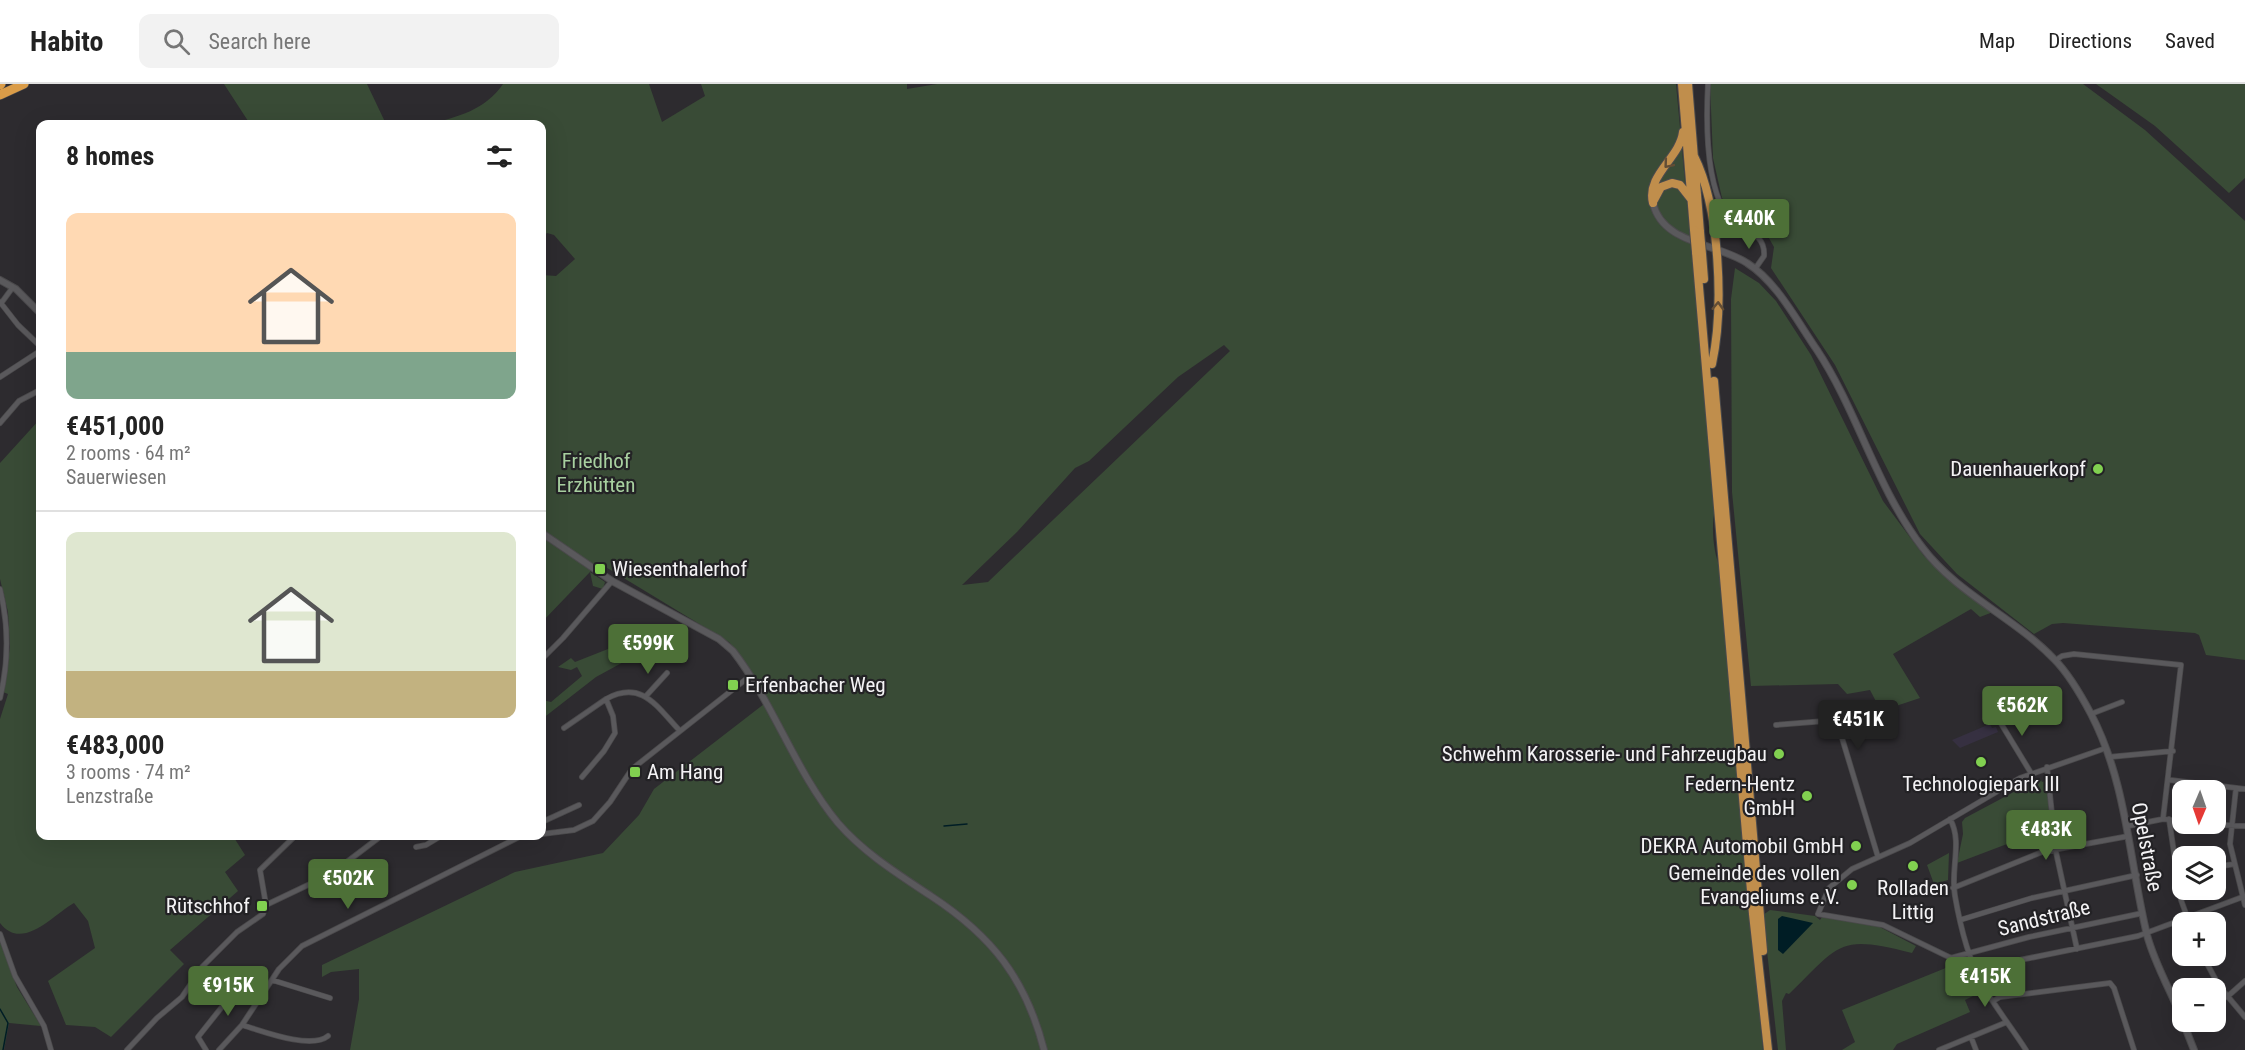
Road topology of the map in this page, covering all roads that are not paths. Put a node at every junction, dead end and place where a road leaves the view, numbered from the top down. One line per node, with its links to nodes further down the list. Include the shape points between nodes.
1 (24, 84): 5 (highway)
2 (1682, 84): 6 (highway)
3 (1688, 84): 7 (highway)
4 (1708, 84): 13 (street, via 1707,132 1717,194 1730,219 1762,242 1764,256)
5 (0, 95)
6 (1686, 125): 8 (highway); 9 (highway, one-way to 9, via 1678,150 1654,185)
7 (1695, 156): 10 (highway); 11 (highway)
8 (1692, 202): 9 (highway, via 1680,185 1672,183 1657,191); 10 (highway)
9 (1653, 203): 11 (street, via 1661,222 1670,231)
10 (1697, 231): 12 (highway, bridge)
11 (1717, 248): 13 (street); 20 (highway, one-way to 11, via 1718,300)
12 (1699, 253): 20 (highway); 74 (highway)
13 (1755, 269): 28 (street, Opelstraße, via 1788,308 1824,362 1911,532 1936,563)
14 (0, 280): 15 (street)
15 (13, 286): 16 (street); 17 (street)
16 (1, 302): 18 (street)
17 (36, 309)
18 (36, 342)
19 (36, 354): 21 (street)
20 (1712, 364): 74 (highway)
21 (0, 376)
22 (36, 392): 23 (street, via 19,401)
23 (0, 423)
24 (546, 536): 25 (street)
25 (612, 581): 27 (street); 30 (street, via 724,643)
26 (0, 589): 32 (street, via 8,647)
27 (546, 655)
28 (2056, 660): 36 (street, Opelstraße); 41 (street, via 2074,654 2181,665)
29 (667, 673): 31 (street)
30 (750, 676): 39 (street); 106 (street, via 811,783 841,826 881,862 962,918 1003,958 1032,1010)
31 (646, 696): 33 (street, via 624,691); 39 (street)
32 (0, 698)
33 (606, 699): 38 (street); 45 (street, via 615,734)
34 (2122, 702): 36 (street)
35 (1994, 712): 44 (street)
36 (2091, 714): 40 (street, Opelstraße)
37 (1776, 725): 67 (street, via 1825,721 1839,728)
38 (564, 728)
39 (680, 731): 58 (street, via 632,769 593,821 574,830)
40 (2106, 748): 42 (street, Opelstraße); 43 (street)
41 (2173, 751): 42 (street); 46 (street)
42 (2109, 757): 55 (street, Opelstraße)
43 (2047, 767): 44 (street); 66 (street)
44 (2031, 773): 50 (street)
45 (582, 777)
46 (2170, 780): 47 (street); 51 (street)
47 (2236, 788): 48 (street); 57 (street)
48 (2245, 789)
49 (579, 805): 52 (street)
50 (1950, 819): 67 (street); 71 (street, via 1957,838)
51 (2166, 819): 53 (street); 55 (street); 64 (street)
52 (546, 820)
53 (2172, 820)
54 (2245, 825): 57 (street)
55 (2128, 826): 59 (street, Opelstraße)
56 (2226, 826): 57 (street)
57 (2231, 827): 68 (street)
58 (546, 834)
59 (2129, 836): 66 (street); 70 (street, Opelstraße)
60 (291, 840): 75 (street, via 260,870)
61 (376, 840): 75 (street, via 331,874)
62 (434, 840): 65 (street)
63 (512, 840): 89 (street, via 302,946)
64 (2173, 846)
65 (416, 847)
66 (2055, 849): 71 (street); 72 (street)
67 (1878, 857): 86 (street, Sandstraße, via 1837,879 1824,896 1818,914 1883,925 1948,958)
68 (2234, 864): 69 (street); 73 (street)
69 (2226, 865)
70 (2137, 875): 72 (street); 78 (street, Opelstraße)
71 (1953, 888): 80 (street)
72 (2064, 891): 80 (street); 82 (street)
73 (2244, 897): 76 (street); 77 (street)
74 (1755, 902): 79 (highway)
75 (266, 905): 103 (street, via 263,914 203,966 182,998)
76 (2245, 905)
77 (2207, 912)
78 (2143, 913): 82 (street, Sandstraße); 83 (street, Opelstraße)
79 (1756, 914): 107 (highway); 108 (highway)
80 (1960, 920): 86 (street)
81 (2172, 925): 83 (street)
82 (2072, 927): 85 (street); 86 (street, Sandstraße)
83 (2147, 933): 85 (street); 91 (street, Opelstraße)
84 (0, 934): 102 (street, via 15,976 44,1026)
85 (2077, 949): 88 (street)
86 (1971, 954): 88 (street)
87 (2209, 966): 92 (street)
88 (1976, 969): 95 (street)
89 (272, 980): 93 (street); 94 (street)
90 (2245, 981): 92 (street)
91 (2172, 997)
92 (2227, 997): 96 (street)
93 (330, 998)
94 (259, 1000): 98 (street); 104 (street, via 237,988 198,1037)
95 (1993, 1001): 97 (street); 112 (street, via 2109,983)
96 (2245, 1017)
97 (2007, 1022): 101 (street); 111 (street)
98 (242, 1025): 100 (street, via 298,1041 320,1042); 105 (street)
99 (2187, 1032): 113 (street, Opelstraße)
100 (328, 1036)
101 (1971, 1037): 109 (street); 110 (street)
102 (51, 1050)
103 (127, 1050)
104 (206, 1050)
105 (219, 1050)
106 (1044, 1050)
107 (1768, 1050)
108 (1773, 1050)
109 (1939, 1050)
110 (1976, 1050)
111 (2026, 1050)
112 (2134, 1050)
113 (2194, 1050)

